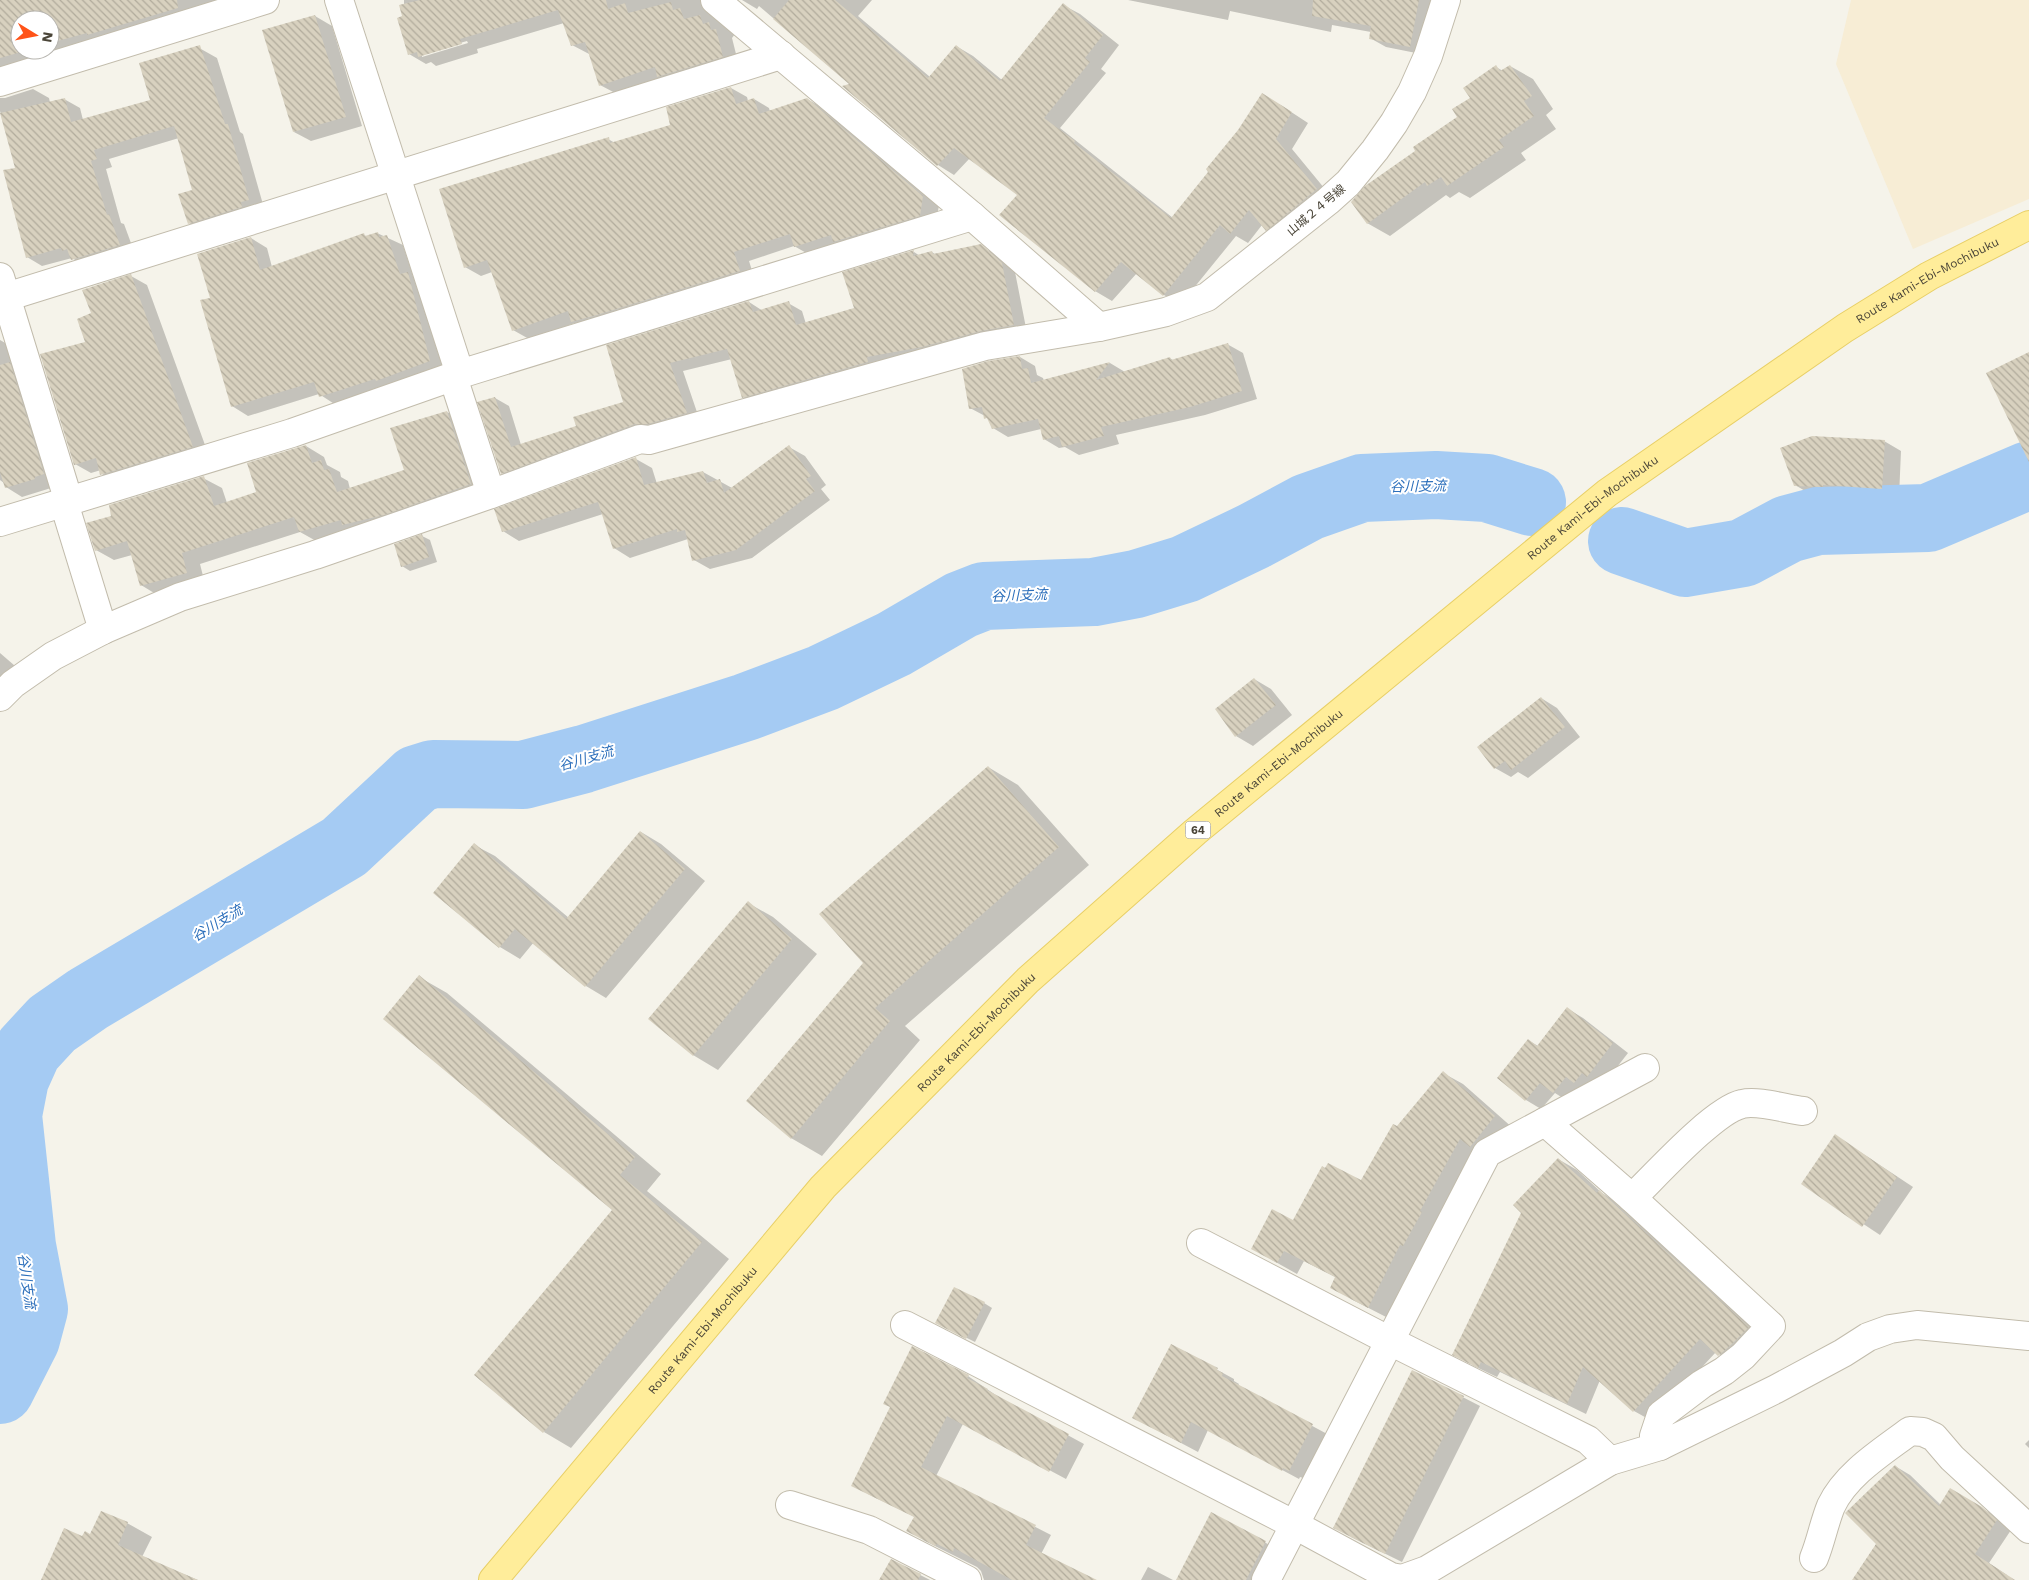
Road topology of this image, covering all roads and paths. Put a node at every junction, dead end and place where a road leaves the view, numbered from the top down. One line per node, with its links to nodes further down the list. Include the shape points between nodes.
1 (265, 0): 6 (street)
2 (339, 0): 7 (street)
3 (715, 0): 5 (street)
4 (1446, 0): 11 (street, 山城２４号線, via 1428,56 1412,92 1390,130 1348,183 1207,297 1166,312)
5 (781, 55): 7 (street); 8 (street)
6 (0, 82)
7 (395, 176): 10 (street); 12 (street)
8 (972, 216): 11 (street); 12 (street)
9 (2029, 225): 32 (main road, Route Kami-Ebi-Mochibuku / 64, via 1928,276 1845,328 1607,493 1188,838 1028,980 823,1187)
10 (2, 291): 14 (street)
11 (1099, 327): 13 (street, 山城２４号線, via 985,346 668,435 640,439)
12 (457, 376): 13 (street); 14 (street, via 292,433)
13 (491, 494): 16 (street, 山城２４号線, via 180,598)
14 (66, 502): 15 (street); 16 (street)
15 (0, 522)
16 (103, 630): 17 (street, 山城２４号線, via 53,656)
17 (0, 697)
18 (1645, 1068): 20 (street)
19 (1803, 1112): 21 (street, via 1741,1104 1706,1125)
20 (1545, 1122): 21 (street); 25 (street, via 1487,1154)
21 (1632, 1198): 26 (street, via 1771,1326 1724,1371 1661,1415 1654,1436)
22 (1201, 1243): 25 (street)
23 (905, 1326): 29 (street)
24 (2029, 1336): 26 (street, via 1917,1325 1890,1329 1868,1337 1776,1389)
25 (1390, 1341): 27 (street, via 1588,1440); 29 (street)
26 (1660, 1446): 27 (street)
27 (1610, 1461): 29 (street, via 1427,1570 1402,1579 1391,1577)
28 (790, 1506): 33 (street, via 869,1530)
29 (1295, 1525): 34 (street)
30 (2029, 1529): 31 (street, via 1952,1458 1934,1437 1923,1432 1910,1432 1878,1454 1838,1493)
31 (1814, 1558)
32 (493, 1580)
33 (967, 1580)
34 (1266, 1580)

